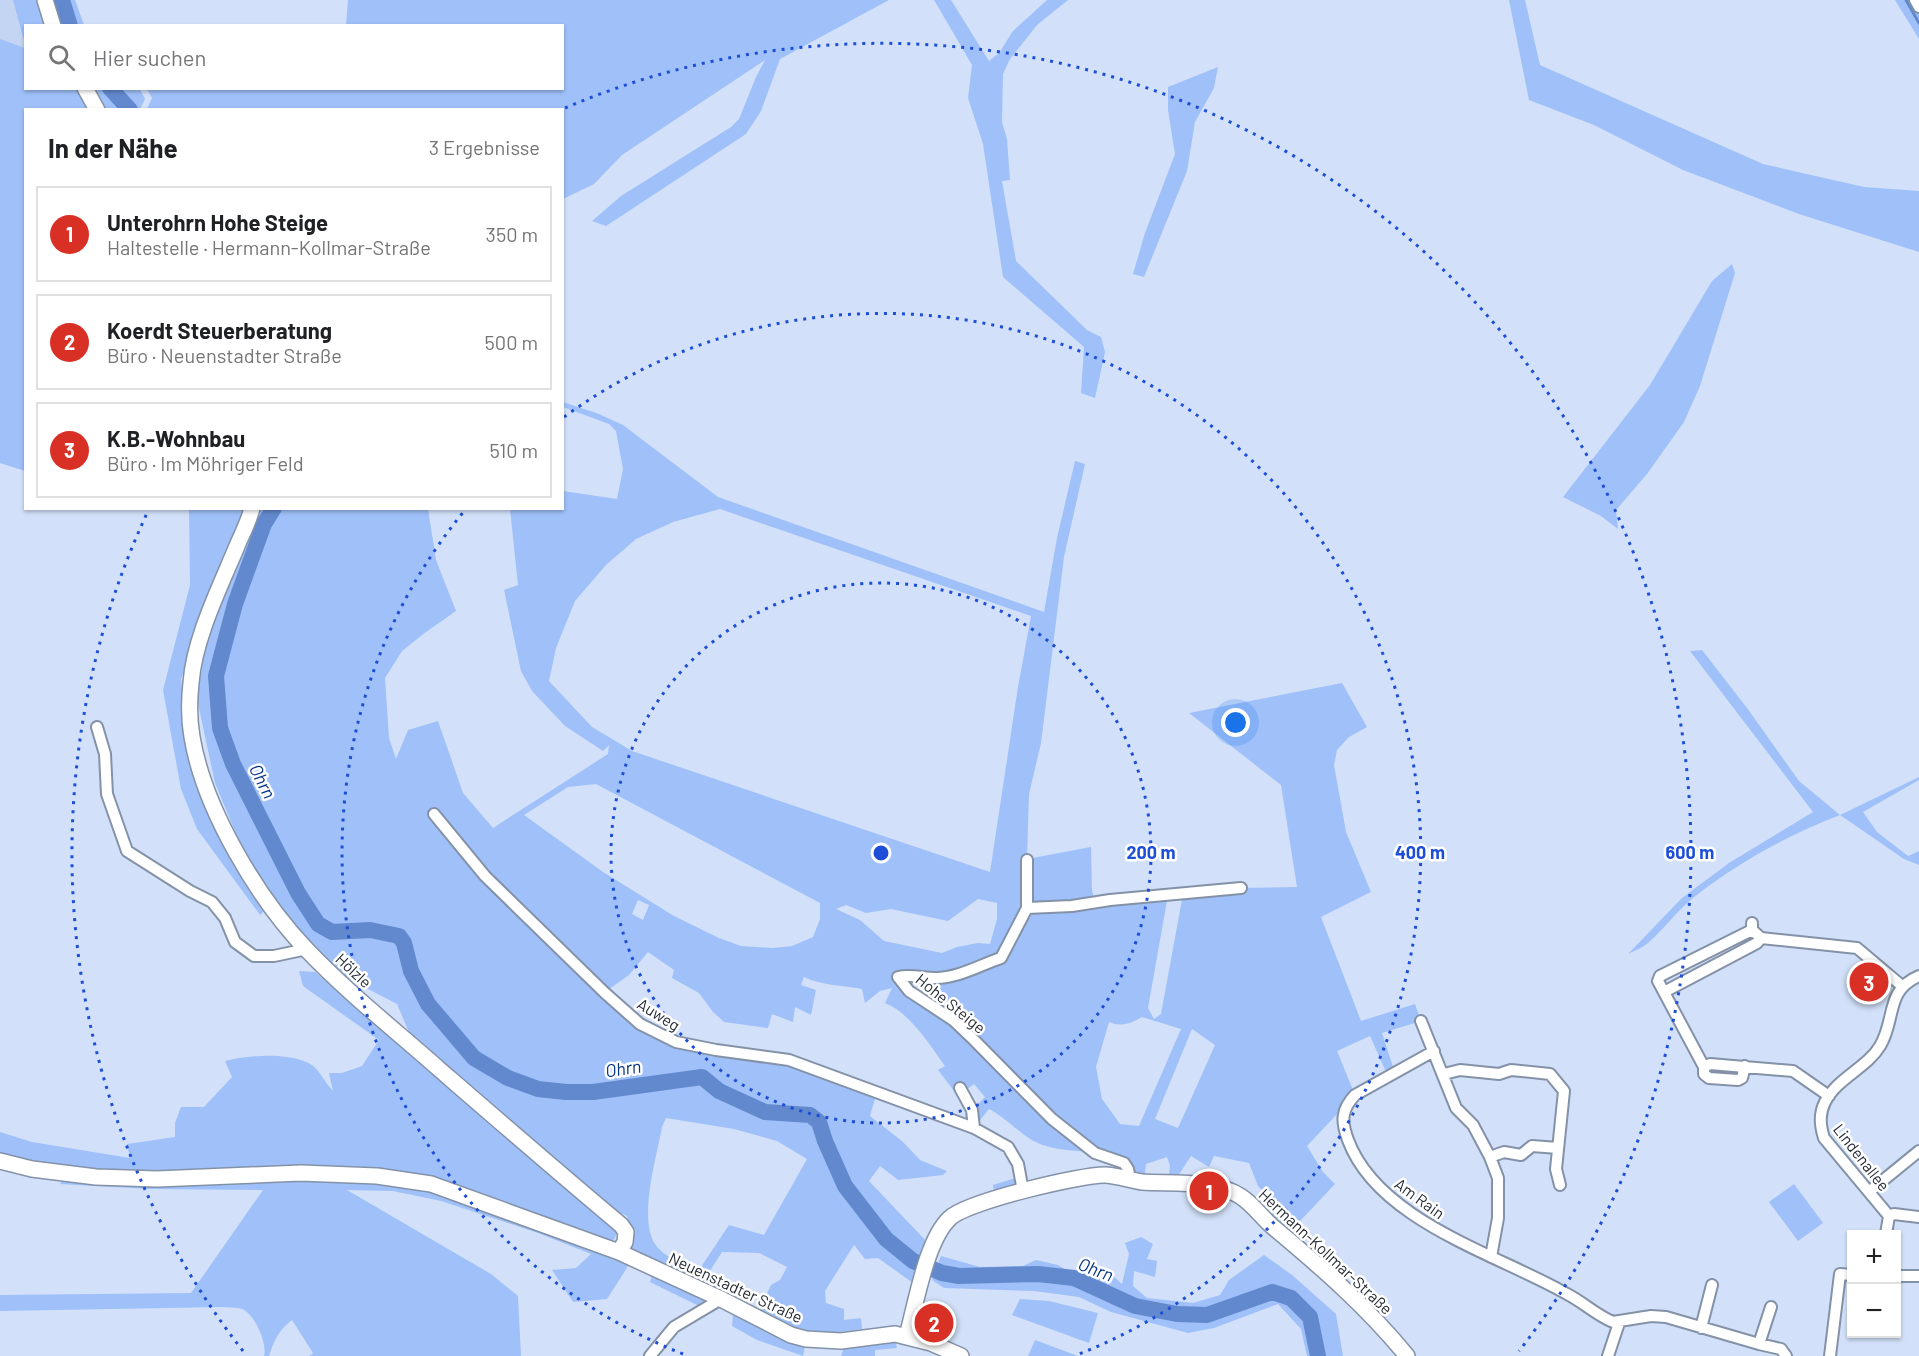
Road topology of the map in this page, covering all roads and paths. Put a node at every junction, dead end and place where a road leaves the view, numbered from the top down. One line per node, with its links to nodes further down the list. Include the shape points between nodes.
1 (45, 0): 4 (street)
2 (1915, 0): 3 (street)
3 (1919, 7)
4 (52, 24)
5 (86, 90): 6 (street)
6 (96, 108)
7 (251, 510): 14 (street, via 194,659 189,715 204,782 215,809 246,869)
8 (97, 727): 14 (street, via 105,754 107,794 127,851 212,902 225,918 235,942 254,956)
9 (434, 814): 23 (street, Auweg, via 484,876 640,1024 676,1042 789,1060)
10 (1027, 860): 12 (street, Hohe Steige)
11 (1241, 888): 12 (street)
12 (1027, 908): 29 (street, Hohe Steige, via 1000,958 957,975 898,977 909,991 975,1040 1052,1119 1095,1153 1124,1163)
13 (1761, 938): 16 (street, via 1857,948); 17 (street); 17 (street, via 1752,927 1660,976 1658,981)
14 (307, 950): 36 (street, Hölzle, via 621,1225 626,1232)
15 (1919, 976): 16 (street)
16 (1902, 986): 22 (street, via 1877,1052)
17 (1664, 992): 22 (street, via 1704,1067 1710,1064 1793,1071)
18 (1421, 1021): 19 (street)
19 (1434, 1051): 20 (street); 37 (street, Am Rain, via 1355,1095 1343,1114 1343,1126 1354,1157 1401,1205 1453,1239)
20 (1444, 1074): 24 (street, via 1460,1070 1499,1074 1511,1070 1550,1074 1564,1091); 26 (street, via 1456,1108 1473,1125)
21 (960, 1088): 23 (street, via 972,1110)
22 (1828, 1096): 32 (street, Lindenallee, via 1820,1118 1824,1138)
23 (974, 1128): 31 (street, Auweg, via 1008,1147 1018,1164)
24 (1558, 1148): 26 (street, via 1532,1146 1521,1155 1504,1152); 30 (street)
25 (1919, 1151): 28 (street)
26 (1490, 1157): 37 (street, via 1498,1178 1498,1218)
27 (0, 1161): 36 (street, Neuenstadter Straße, via 96,1177 157,1179 301,1173 407,1180 449,1190)
28 (1913, 1161): 32 (street)
29 (1130, 1180): 31 (street, Hermann-Kollmar-Straße, via 1093,1176); 50 (street, Hermann-Kollmar-Straße, via 1224,1189 1240,1196 1332,1276)
30 (1560, 1185)
31 (1023, 1191): 46 (street, Hermann-Kollmar-Straße, via 967,1208 951,1216 938,1232)
32 (1870, 1191): 33 (street, Lindenallee)
33 (1889, 1216): 34 (street, Lindenallee); 35 (street)
34 (1919, 1217)
35 (1887, 1230)
36 (619, 1252): 42 (street, Neuenstadter Straße)
37 (1491, 1257): 44 (street, Am Rain)
38 (1847, 1275): 54 (street, via 1840,1274)
39 (1901, 1276): 40 (street)
40 (1919, 1276)
41 (1712, 1285): 45 (street)
42 (721, 1299): 46 (street, Neuenstadter Straße, via 778,1330 806,1339 841,1341); 48 (street, via 674,1327)
43 (1771, 1307): 47 (street)
44 (1619, 1323): 45 (street, via 1651,1316); 51 (street)
45 (1701, 1328): 47 (street)
46 (907, 1336): 49 (street, Neuenstadter Straße)
47 (1759, 1344): 52 (street); 53 (street, via 1781,1349)
48 (650, 1356)
49 (962, 1356)
50 (1407, 1356)
51 (1608, 1356)
52 (1769, 1356)
53 (1786, 1356)
54 (1830, 1356)

